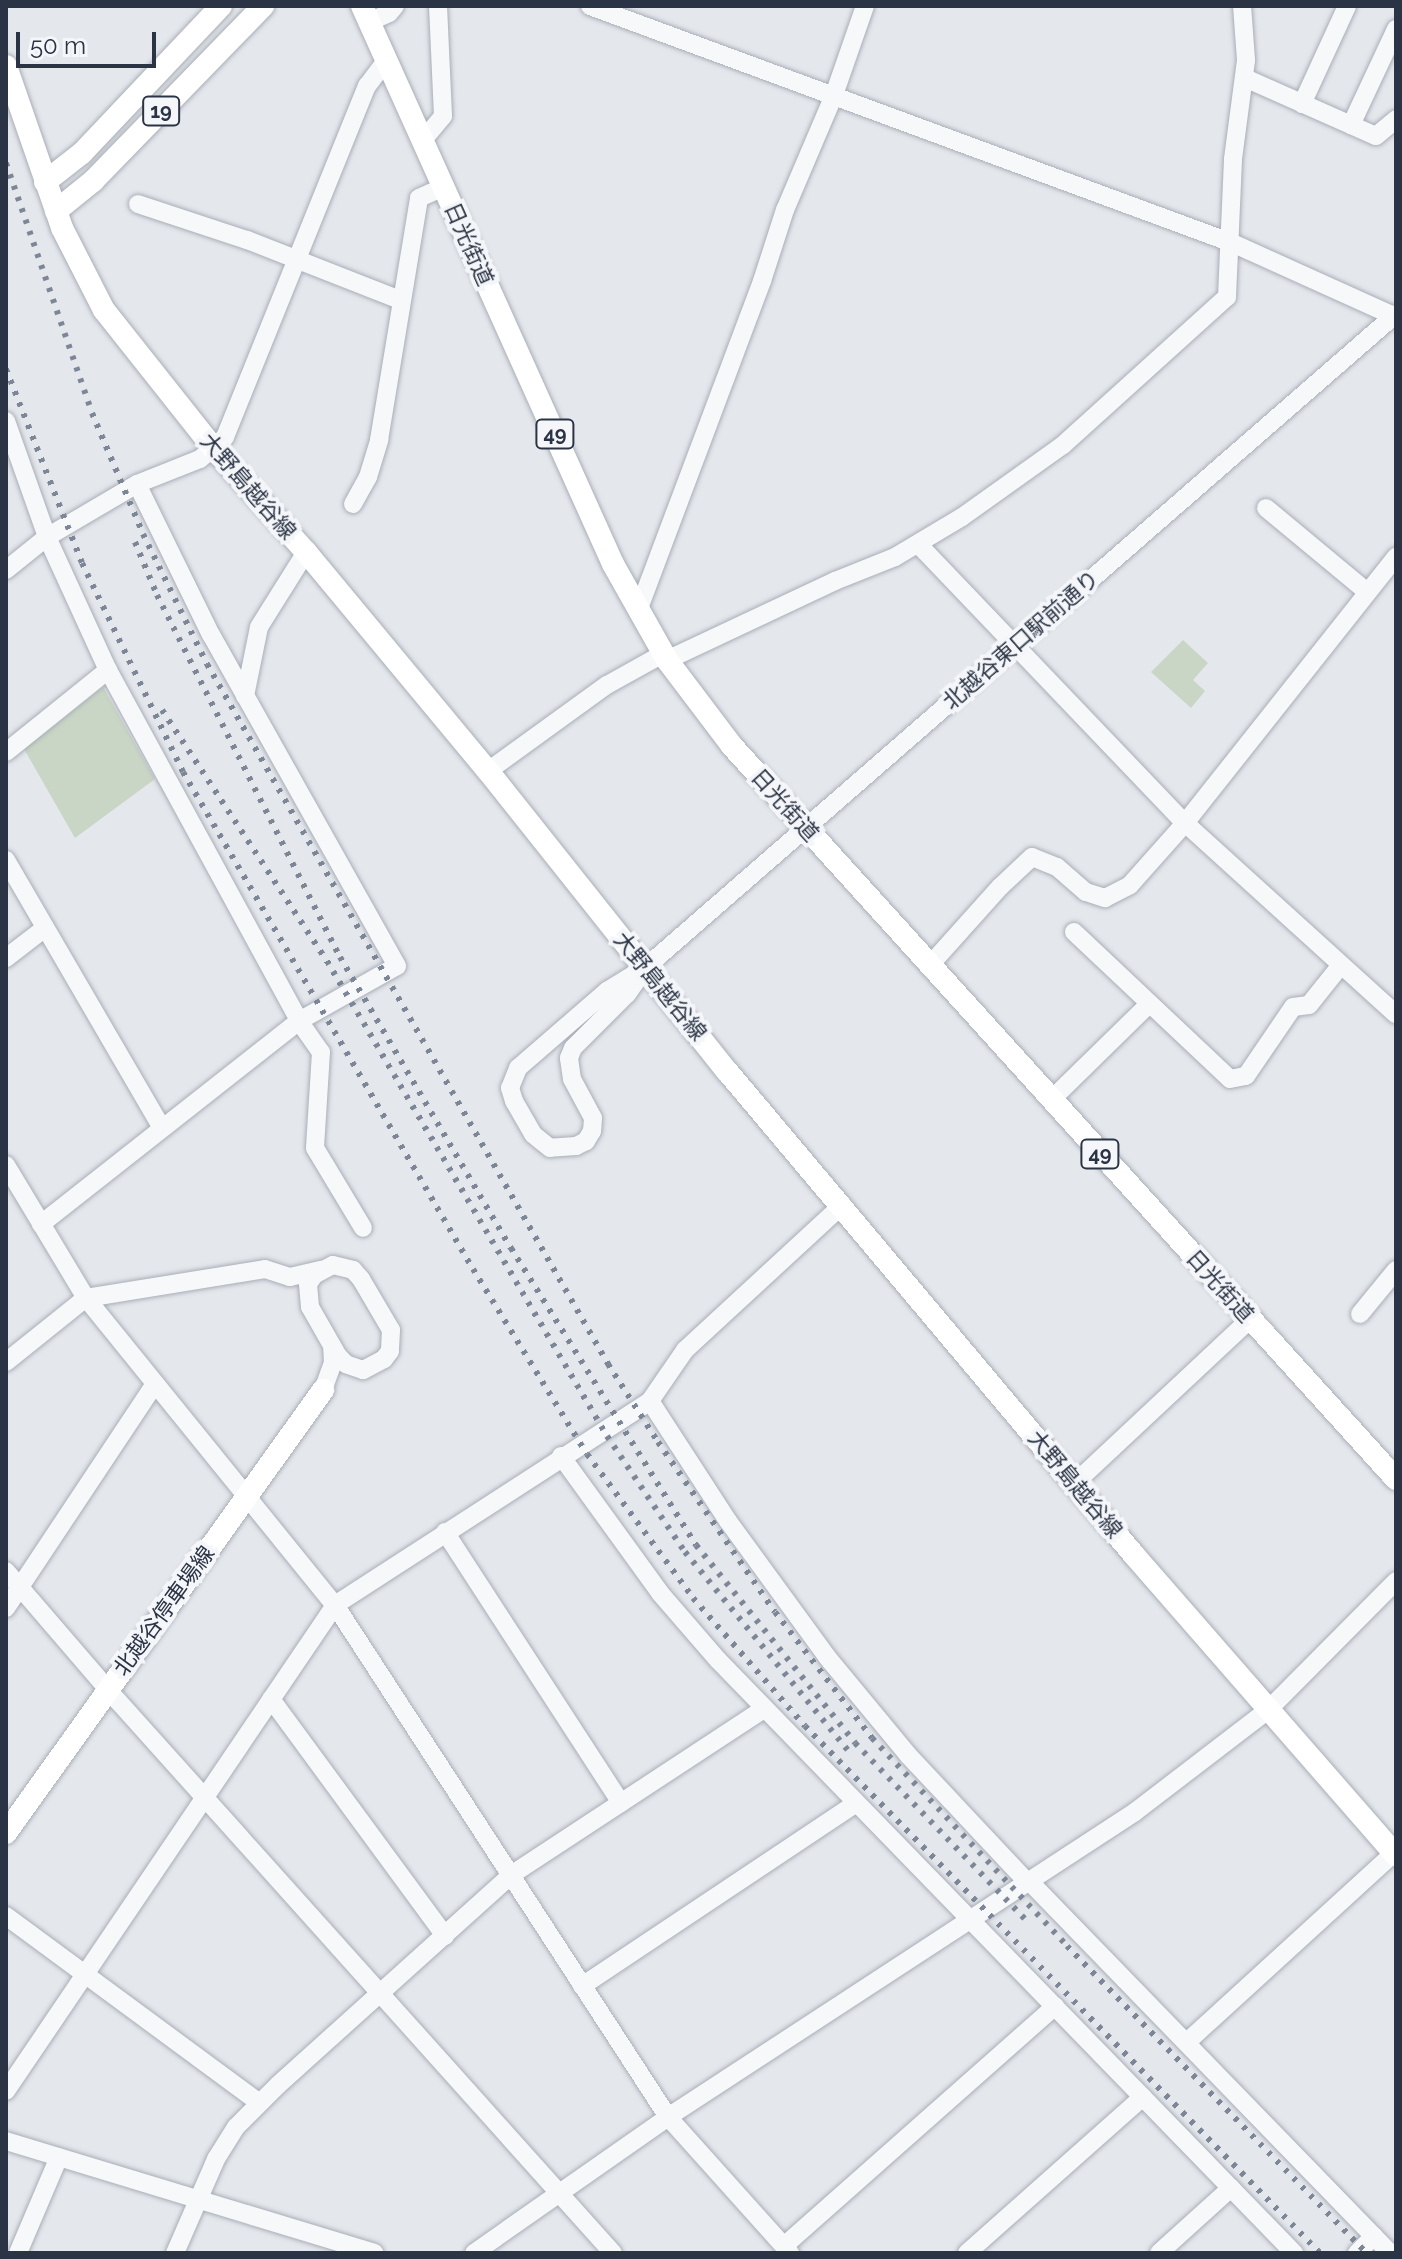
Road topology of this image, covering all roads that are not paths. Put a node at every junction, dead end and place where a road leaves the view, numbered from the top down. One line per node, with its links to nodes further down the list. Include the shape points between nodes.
1 (221, 6): 19 (main road, 19, via 82,153)
2 (263, 6): 22 (main road, 19, via 93,181)
3 (395, 6): 9 (street, via 389,13)
4 (438, 6): 18 (street, via 443,116)
5 (590, 6): 14 (street)
6 (865, 6): 14 (street)
7 (1242, 6): 13 (street)
8 (1347, 6): 15 (street)
9 (365, 14): 11 (main road, 日光街道 / 49)
10 (1396, 29): 17 (street)
11 (386, 61): 18 (main road, 日光街道 / 49); 24 (street, via 367,86)
12 (6, 66): 19 (main road, 大野島越谷線)
13 (1245, 78): 15 (street); 23 (street, via 1233,159)
14 (834, 95): 23 (street); 38 (street, via 798,175)
15 (1302, 104): 17 (street)
16 (1396, 119): 17 (street, via 1376,136)
17 (1351, 125)
18 (423, 140): 20 (main road, 日光街道 / 49)
19 (45, 182): 22 (main road, 大野島越谷線)
20 (444, 187): 25 (street, via 419,198); 38 (main road, 日光街道 / 49)
21 (138, 204): 24 (street)
22 (56, 211): 28 (main road, 大野島越谷線, via 104,310)
23 (1232, 243): 26 (street); 33 (street, via 1227,297 1063,445)
24 (298, 262): 25 (street); 28 (street)
25 (400, 300): 30 (street, via 379,440)
26 (1395, 315): 39 (street, 北越谷東口駅前通り)
27 (6, 421): 32 (street)
28 (215, 450): 29 (street); 34 (main road, 大野島越谷線)
29 (137, 484): 32 (street); 42 (street)
30 (353, 504)
31 (1266, 508): 37 (street)
32 (47, 537): 36 (street); 41 (street)
33 (919, 545): 39 (street); 40 (street)
34 (306, 552): 42 (street, via 259,627); 44 (main road, 大野島越谷線)
35 (1396, 557): 37 (street)
36 (6, 570)
37 (1367, 592): 45 (street)
38 (638, 611): 40 (main road, 日光街道 / 49)
39 (1016, 644): 45 (street); 46 (street, 北越谷東口駅前通り)
40 (665, 657): 44 (street, via 607,685); 46 (main road, 日光街道 / 49, via 732,746)
41 (108, 670): 43 (street); 56 (street)
42 (245, 696): 56 (street, via 397,966)
43 (6, 752)
44 (488, 771): 53 (main road, 大野島越谷線)
45 (1185, 823): 51 (street, via 1130,885 1105,898 1086,892 1057,867 1032,857); 52 (street)
46 (806, 827): 51 (main road, 日光街道 / 49); 53 (street, 北越谷東口駅前通り)
47 (6, 860): 48 (street)
48 (45, 928): 50 (street); 58 (street)
49 (1074, 932): 54 (street)
50 (6, 958)
51 (930, 965): 57 (main road, 日光街道 / 49)
52 (1341, 965): 54 (street, via 1309,1005 1293,1007 1246,1076 1230,1079); 55 (street)
53 (646, 967): 53 (street, via 569,1058 572,1079 593,1118 592,1131 576,1146 550,1148 533,1134 514,1101 512,1077 607,991); 60 (main road, 大野島越谷線)
54 (1148, 1005): 57 (street)
55 (1396, 1014)
56 (299, 1021): 58 (street); 62 (street, via 321,1052 315,1148)
57 (1051, 1100): 69 (main road, 日光街道 / 49)
58 (162, 1128): 61 (street)
59 (6, 1165): 61 (street)
60 (842, 1205): 75 (street, via 685,1350); 78 (main road, 大野島越谷線)
61 (41, 1224): 66 (street)
62 (363, 1228)
63 (321, 1270): 65 (street); 67 (street, via 308,1284); 72 (street, via 333,1265 353,1270 391,1330 390,1351)
64 (1396, 1270): 68 (street)
65 (290, 1277): 66 (street, via 265,1269); 67 (street)
66 (86, 1298): 71 (street); 73 (street)
67 (308, 1303): 70 (street)
68 (1360, 1314)
69 (1250, 1319): 77 (main road, 日光街道 / 49); 78 (street)
70 (332, 1345): 72 (street, via 346,1364); 74 (street, via 333,1363)
71 (6, 1362)
72 (363, 1370): 74 (street)
73 (154, 1385): 79 (street); 83 (street)
74 (323, 1390): 79 (main road, 北越谷停車場線)
75 (650, 1401): 76 (street); 96 (street, via 728,1521 827,1657 908,1755)
76 (561, 1456): 80 (street); 88 (street, via 660,1593)
77 (1396, 1479)
78 (1075, 1483): 89 (main road, 大野島越谷線)
79 (247, 1496): 84 (street); 86 (main road, 北越谷停車場線)
80 (445, 1532): 84 (street); 91 (street)
81 (6, 1571): 83 (street)
82 (1396, 1581): 89 (street)
83 (20, 1586): 85 (street); 86 (street)
84 (335, 1605): 87 (street); 95 (street)
85 (6, 1608)
86 (108, 1688): 90 (street); 93 (main road, 北越谷停車場線)
87 (271, 1699): 90 (street); 99 (street)
88 (764, 1709): 91 (street); 92 (street)
89 (1268, 1710): 94 (main road, 大野島越谷線); 96 (street, via 1135,1812)
90 (206, 1796): 100 (street); 102 (street)
91 (621, 1803): 95 (street)
92 (855, 1804): 98 (street); 101 (street)
93 (6, 1833)
94 (1395, 1854): 104 (street)
95 (511, 1875): 99 (street); 101 (street)
96 (1029, 1883): 98 (street); 104 (street)
97 (6, 1916): 100 (street)
98 (971, 1921): 103 (street); 108 (street)
99 (445, 1936): 102 (street)
100 (85, 1974): 105 (street); 107 (street)
101 (582, 1986): 108 (street)
102 (379, 1993): 107 (street); 112 (street)
103 (1055, 2006): 106 (street); 115 (street)
104 (1187, 2042): 114 (street)
105 (6, 2091)
106 (1143, 2097): 111 (street); 121 (street)
107 (260, 2103): 113 (street, via 236,2127)
108 (668, 2117): 112 (street); 115 (street)
109 (6, 2141): 110 (street)
110 (59, 2157): 113 (street); 116 (street)
111 (1231, 2188): 122 (street); 123 (street)
112 (560, 2194): 119 (street); 120 (street)
113 (198, 2198): 117 (street); 118 (street)
114 (1369, 2231): 124 (street); 125 (street)
115 (787, 2250)
116 (18, 2253)
117 (175, 2253)
118 (374, 2253)
119 (474, 2253)
120 (613, 2253)
121 (967, 2253)
122 (1159, 2253)
123 (1294, 2253)
124 (1357, 2253)
125 (1390, 2253)

